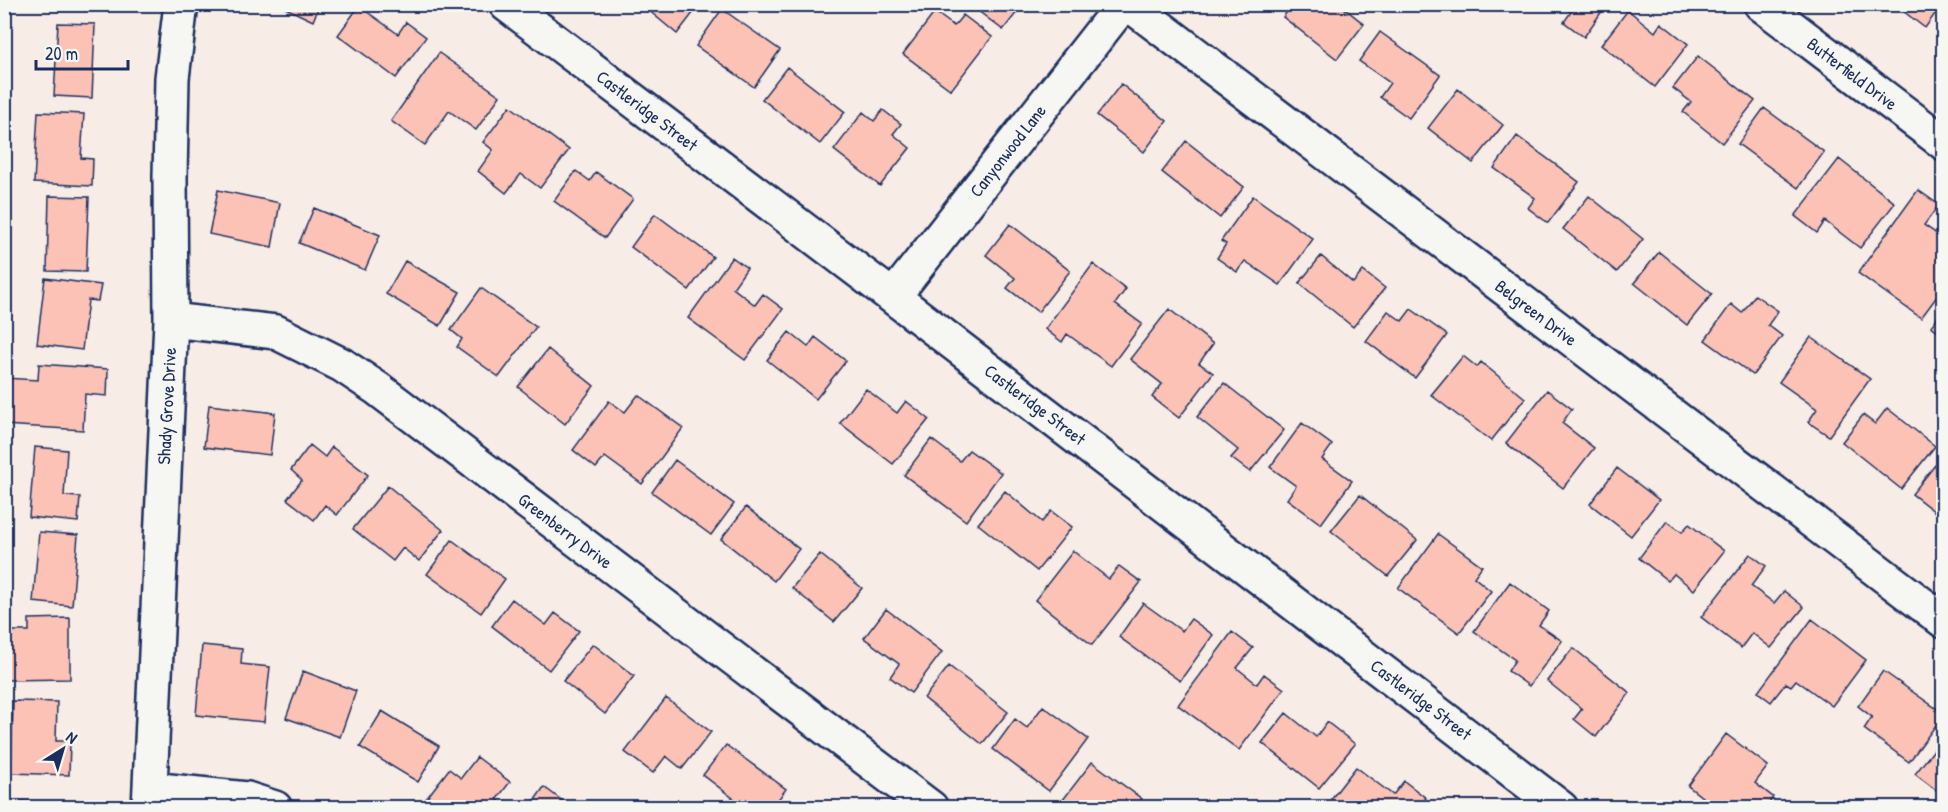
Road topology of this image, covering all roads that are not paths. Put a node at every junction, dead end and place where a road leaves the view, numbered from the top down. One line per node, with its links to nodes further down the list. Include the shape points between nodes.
1 (181, 4): 8 (street, Shady Grove Drive, via 172,78)
2 (506, 4): 7 (street, Castleridge Street)
3 (1123, 4): 7 (street, Canyonwood Lane)
4 (1129, 4): 9 (street, Belgreen Drive)
5 (1761, 4): 6 (street, Butterfield Drive)
6 (1944, 143)
7 (893, 297): 13 (street, Castleridge Street)
8 (171, 320): 10 (street, Shady Grove Drive); 12 (street, Greenberry Drive, via 276,332 342,364)
9 (1944, 621)
10 (149, 798): 11 (street, via 247,799)
11 (275, 807)
12 (931, 807)
13 (1561, 807)

